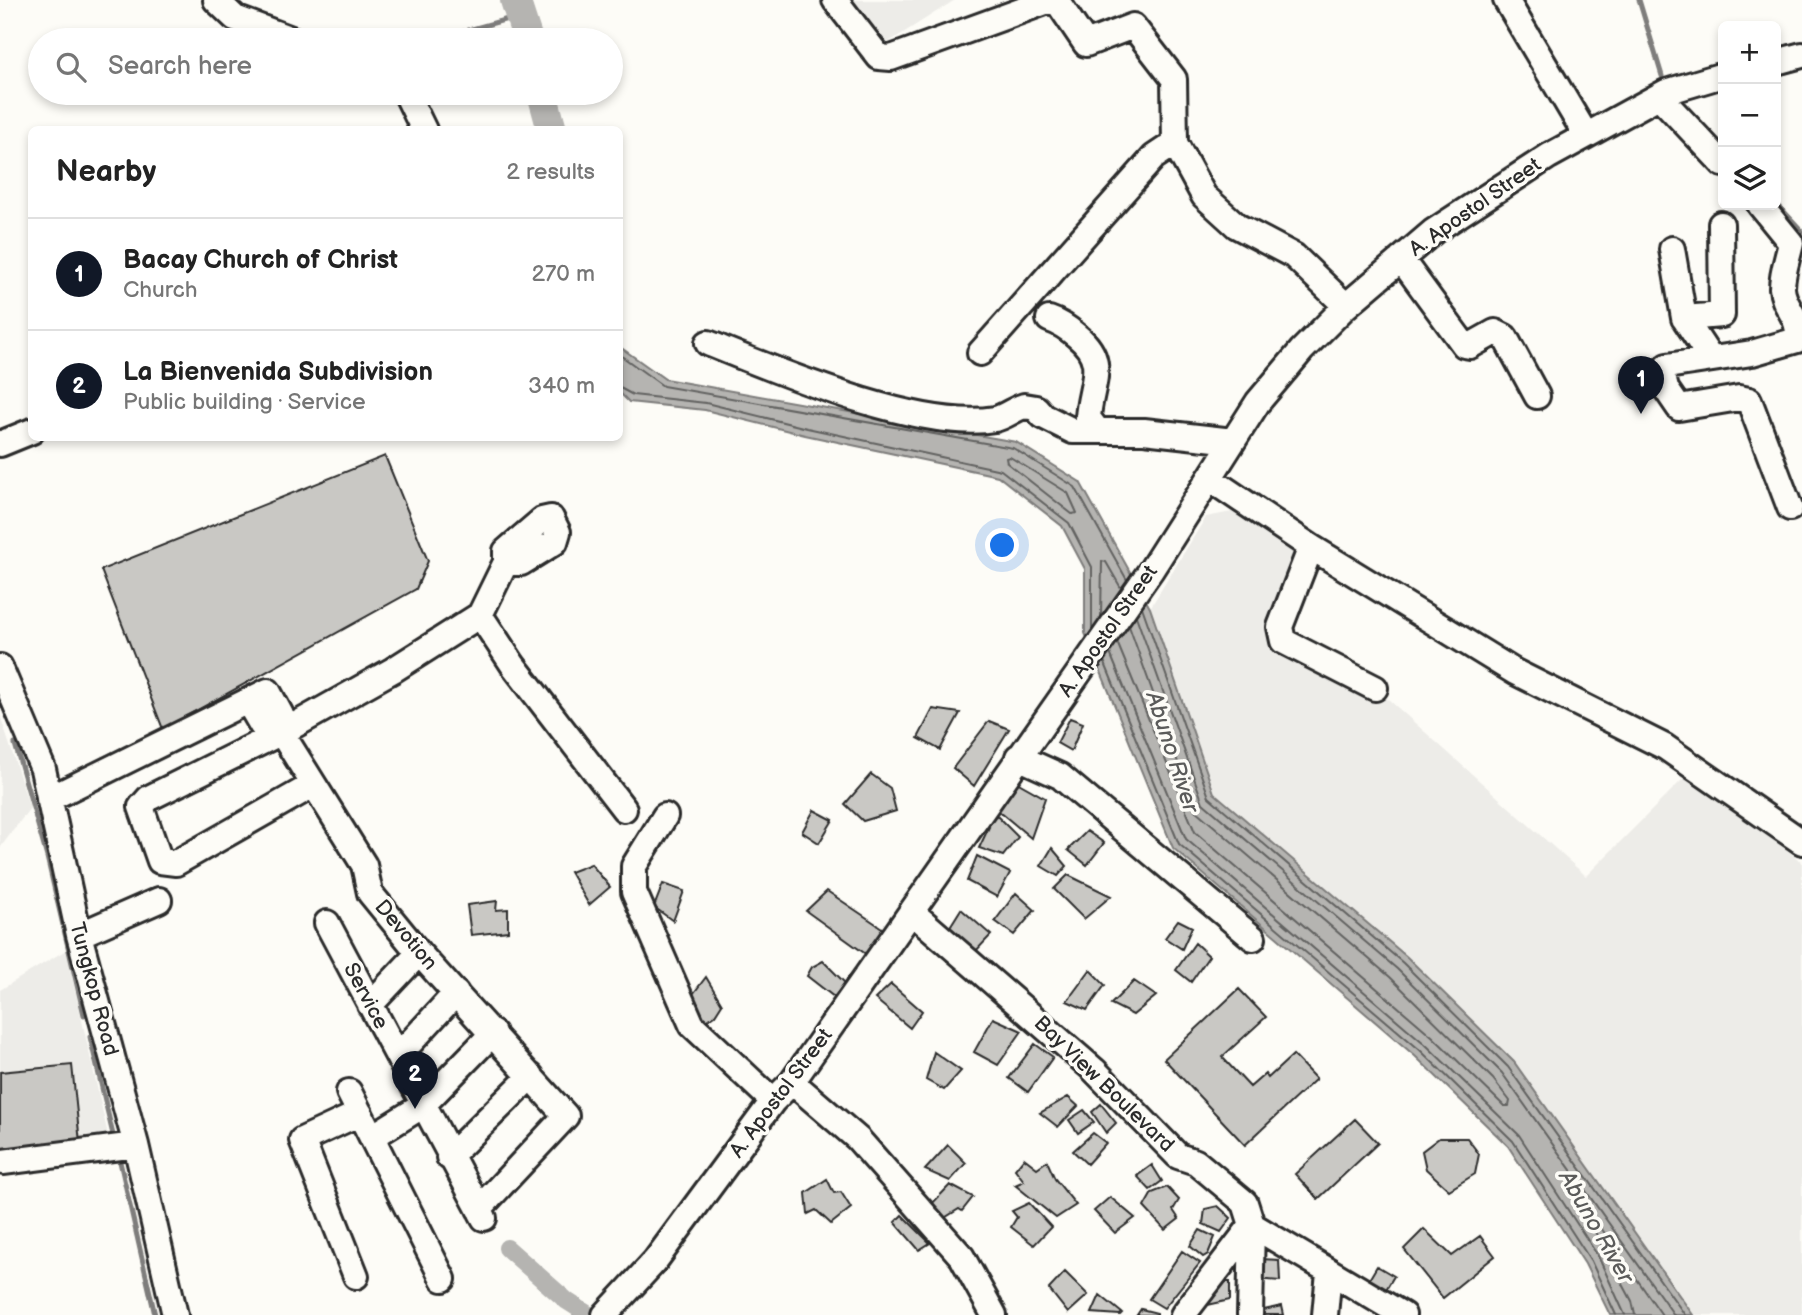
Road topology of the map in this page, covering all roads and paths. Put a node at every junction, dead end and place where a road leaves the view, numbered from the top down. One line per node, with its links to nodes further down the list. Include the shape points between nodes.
1 (216, 0): 4 (street, via 235,18)
2 (835, 0): 12 (street, via 879,57 891,58 1051,0 1059,4 1086,44 1133,26 1174,79)
3 (1506, 0): 11 (street)
4 (262, 28)
5 (1802, 55): 6 (street)
6 (1781, 61)
7 (1718, 76): 8 (street, A. Apostol Street)
8 (1668, 91): 11 (street, A. Apostol Street); 13 (street)
9 (412, 105): 10 (street)
10 (422, 126)
11 (1586, 135): 17 (street, A. Apostol Street, via 1434,231)
12 (1175, 143): 18 (street, via 1204,195 1237,226 1294,256); 22 (street, via 1154,157)
13 (1718, 157)
14 (1764, 210): 23 (street, via 1791,243 1782,291 1800,331 1797,340)
15 (1721, 224): 19 (street, via 1722,314)
16 (1672, 249): 19 (street)
17 (1401, 259): 18 (street, A. Apostol Street); 24 (street, via 1464,345 1495,332 1505,337)
18 (1346, 306): 27 (street, A. Apostol Street, via 1258,402)
19 (1685, 318): 23 (street)
20 (1049, 319): 25 (street, via 1062,323 1090,346 1096,363 1088,418)
21 (708, 343): 25 (street, via 789,376 918,415 972,421 999,418 1024,405 1073,431)
22 (980, 352)
23 (1711, 359): 30 (street, via 1667,366 1662,373 1666,388 1681,408 1749,400)
24 (1537, 396)
25 (1097, 430): 27 (street)
26 (28, 433): 28 (street)
27 (1233, 441): 29 (street, A. Apostol Street)
28 (0, 444)
29 (1209, 479): 31 (street); 37 (street, A. Apostol Street, via 1151,570)
30 (1790, 508)
31 (1311, 547): 35 (street, via 1280,627 1283,641); 42 (street, via 1515,672 1665,747)
32 (506, 562): 33 (street)
33 (480, 615): 36 (street); 40 (street)
34 (0, 667): 39 (street, Tungkop Road, via 39,757)
35 (1375, 688)
36 (281, 732): 38 (street, Devotion); 38 (street, via 144,801 141,807 160,861 176,863); 39 (street, Devotion, via 262,726 258,696)
37 (1018, 757): 44 (street, A. Apostol Street); 47 (street, via 1060,776)
38 (313, 785): 48 (street, Devotion, via 364,865 370,892)
39 (49, 799): 46 (street, Tungkop Road)
40 (624, 808)
41 (665, 816): 55 (street, via 634,866 634,892 692,1025)
42 (1802, 842)
43 (159, 901): 46 (street)
44 (913, 913): 54 (street, A. Apostol Street); 62 (street, Bay View Boulevard, via 1094,1070 1178,1156 1196,1162 1245,1203)
45 (327, 922): 50 (street, Service)
46 (79, 935): 58 (street, Tungkop Road)
47 (1253, 938)
48 (419, 953): 49 (street, Devotion); 50 (street)
49 (456, 993): 51 (street, Devotion); 52 (street)
50 (370, 1005): 52 (street, Service)
51 (494, 1033): 53 (street, Devotion); 56 (street)
52 (398, 1056): 56 (street, Service)
53 (531, 1076): 59 (street); 61 (street, Devotion, via 566,1116)
54 (792, 1082): 55 (street, A. Apostol Street); 70 (street, via 858,1139 962,1257)
55 (774, 1101): 68 (street, A. Apostol Street, via 655,1261)
56 (422, 1106): 57 (street); 59 (street, Service)
57 (372, 1137): 66 (street, via 355,1102 302,1140); 67 (street)
58 (136, 1145): 60 (street); 69 (street, Tungkop Road)
59 (449, 1157): 61 (street, Service)
60 (3, 1163)
61 (481, 1214)
62 (1252, 1225): 63 (street); 64 (street); 65 (street)
63 (1217, 1270): 64 (street, via 1237,1261); 71 (street)
64 (1249, 1270): 72 (street)
65 (1329, 1272): 73 (street); 74 (street)
66 (356, 1276)
67 (443, 1279)
68 (607, 1313)
69 (175, 1315)
70 (994, 1315)
71 (1183, 1315)
72 (1250, 1315)
73 (1325, 1315)
74 (1403, 1315)

